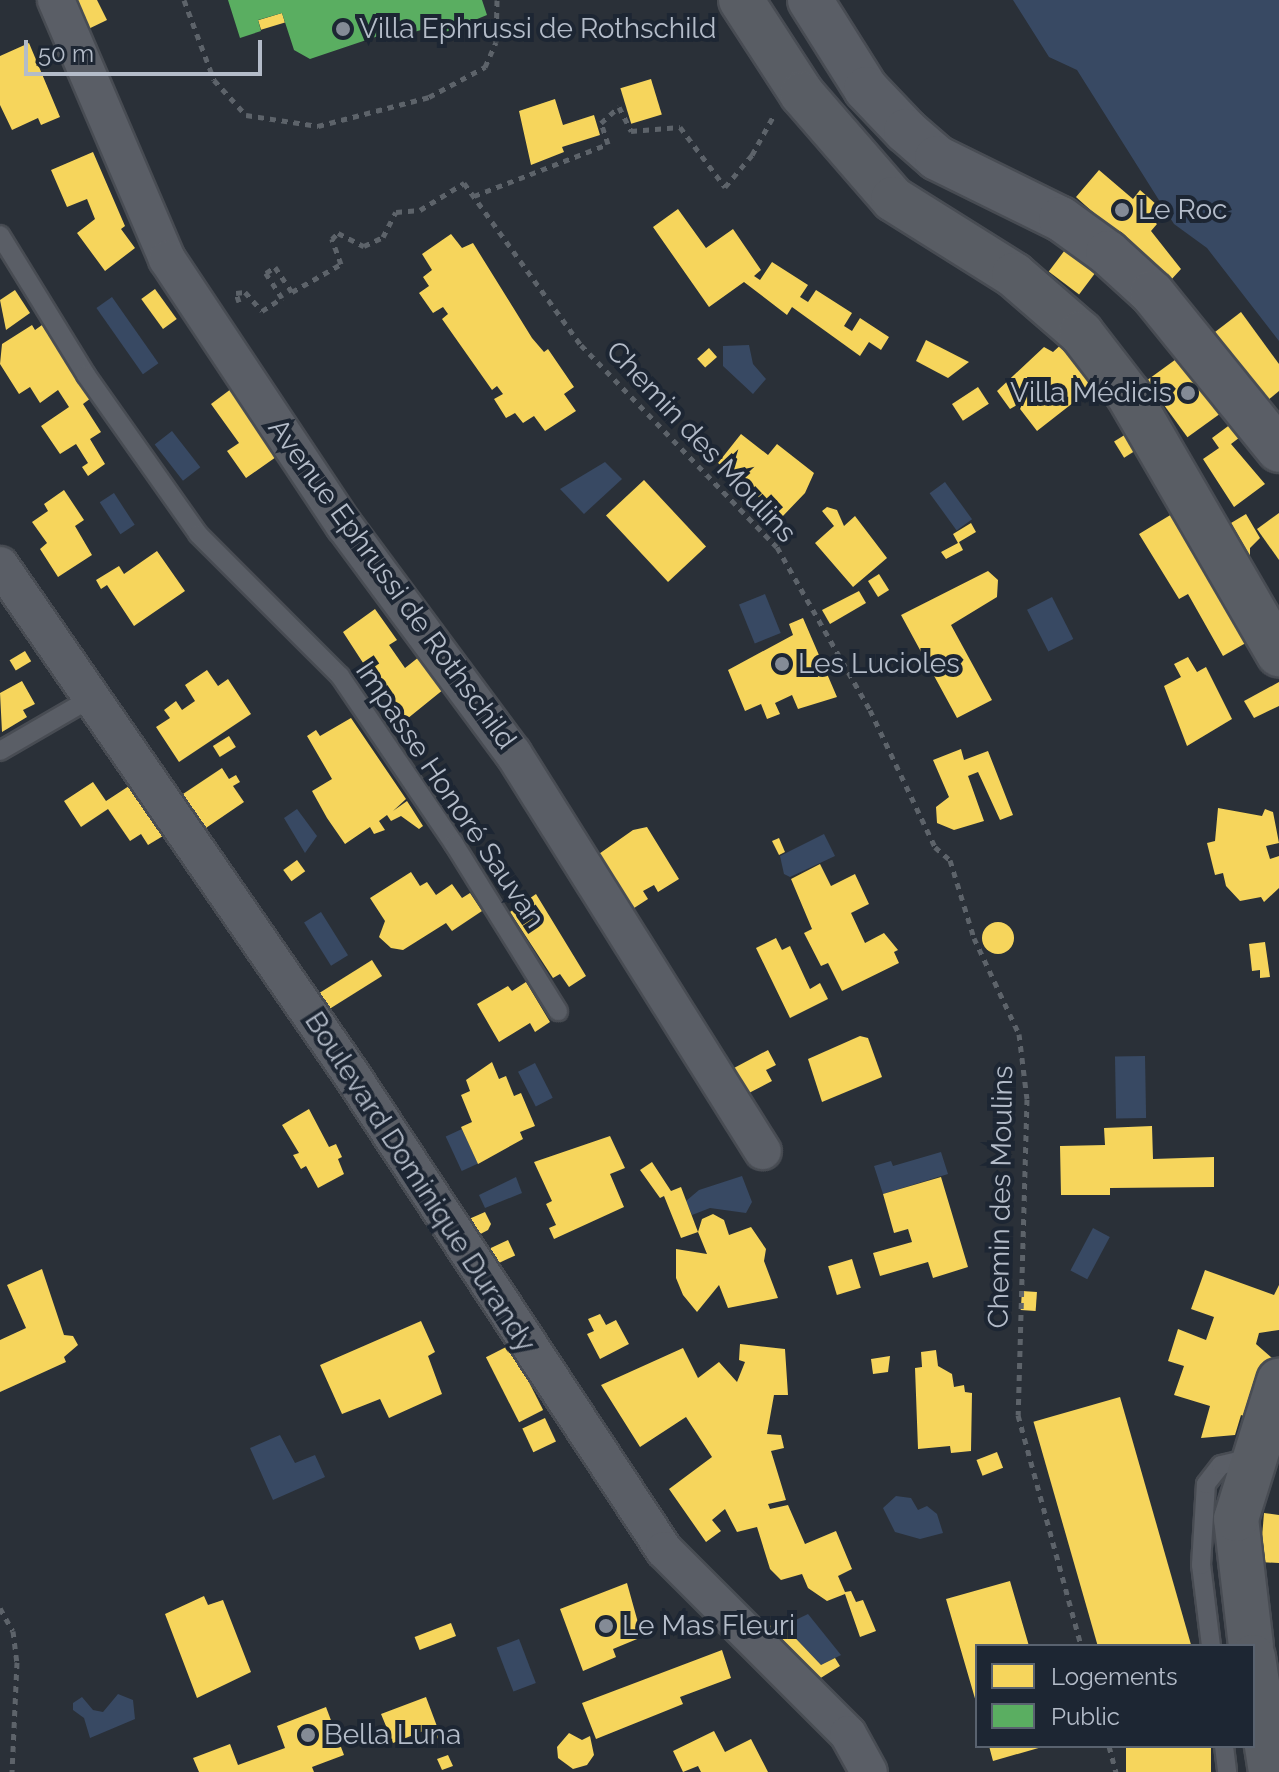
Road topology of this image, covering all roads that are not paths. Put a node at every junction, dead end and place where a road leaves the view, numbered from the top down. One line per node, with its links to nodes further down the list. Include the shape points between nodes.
1 (56, 0): 11 (street, Avenue Ephrussi de Rothschild, via 162,247 217,338 344,525 513,753)
2 (741, 0): 7 (main road, via 802,94 893,199 1014,275 1081,333 1128,394)
3 (810, 0): 5 (street, via 866,89 906,131 937,158 1061,219 1108,253 1152,293)
4 (0, 235): 10 (lane, Impasse Honoré Sauvan, via 86,375 198,534 340,676)
5 (1279, 450)
6 (0, 565): 8 (street, Boulevard Dominique Durandy)
7 (1279, 654)
8 (91, 698): 9 (lane); 18 (street, Boulevard Dominique Durandy, via 351,1074 664,1550 848,1734)
9 (0, 751)
10 (558, 1011)
11 (763, 1151)
12 (1279, 1381): 13 (main road)
13 (1251, 1458): 14 (lane, via 1221,1465 1206,1484 1201,1565); 15 (main road, via 1238,1501 1235,1537)
14 (1211, 1644)
15 (1251, 1644)
16 (1255, 1670): 20 (main road)
17 (1224, 1748): 19 (lane)
18 (869, 1772)
19 (1227, 1772)
20 (1271, 1772)

